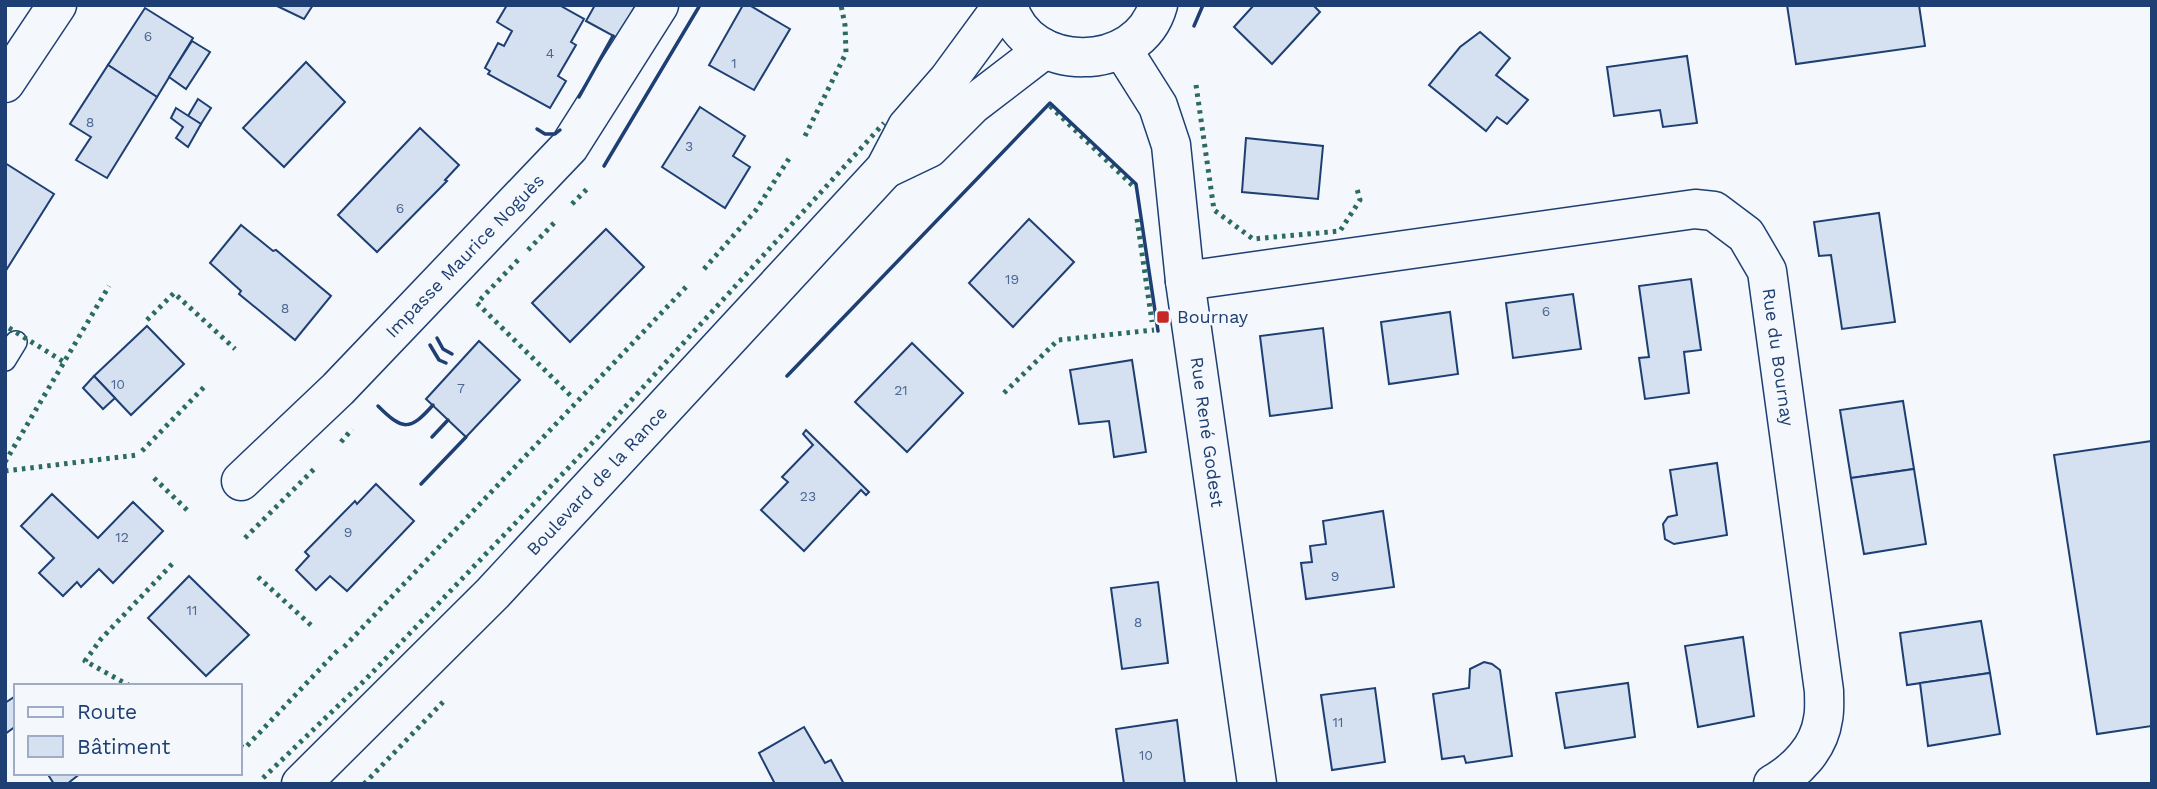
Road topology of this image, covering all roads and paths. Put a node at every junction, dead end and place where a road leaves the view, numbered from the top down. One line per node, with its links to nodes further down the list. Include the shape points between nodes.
1 (57, 5): 7 (street)
2 (659, 5): 10 (street, Impasse Maurice Noguès, via 569,148 338,389)
3 (1006, 5): 5 (street, via 1022,30); 8 (street, Boulevard de la Rance, via 907,127)
4 (1158, 5): 6 (street, via 1142,33)
5 (1045, 49): 6 (street, via 1070,57 1097,58); 8 (street, Boulevard de la Rance, via 972,106 929,148)
6 (1122, 49): 9 (street, Rue René Godest, via 1158,106 1171,145)
7 (5, 83)
8 (886, 169): 11 (street, Boulevard de la Rance, via 493,593)
9 (1185, 281): 12 (street, Rue René Godest); 13 (street, Rue du Bournay, via 1695,209 1714,211 1746,235 1767,271 1824,691 1824,719 1816,743 1791,774)
10 (241, 481)
11 (301, 784)
12 (1257, 784)
13 (1773, 784)

